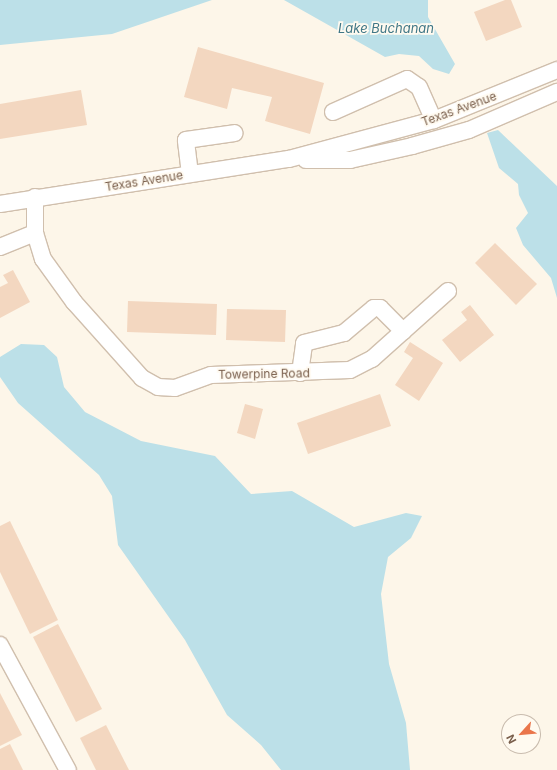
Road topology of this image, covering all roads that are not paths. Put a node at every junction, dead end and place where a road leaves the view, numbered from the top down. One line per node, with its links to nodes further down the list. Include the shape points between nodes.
1 (557, 70): 4 (street, Texas Avenue)
2 (557, 92): 6 (street, Texas Avenue, via 469,130 412,146 350,160)
3 (333, 112): 4 (street, via 407,79 419,87)
4 (434, 120): 6 (street, Texas Avenue)
5 (235, 133): 7 (street, via 186,140)
6 (289, 159): 7 (street, Texas Avenue)
7 (190, 174): 8 (street, Texas Avenue)
8 (35, 197): 9 (street, Texas Avenue); 10 (street, Towerpine Road)
9 (0, 204)
10 (35, 233): 11 (street); 14 (street, Towerpine Road, via 43,259 74,302 142,378 158,387 175,388 211,375)
11 (0, 247)
12 (448, 291): 13 (street, Towerpine Road)
13 (403, 332): 14 (street, Towerpine Road, via 372,359 350,370); 14 (street, via 380,308 374,308 344,333 304,343)
14 (300, 373)
15 (0, 645): 16 (street)
16 (68, 770)

